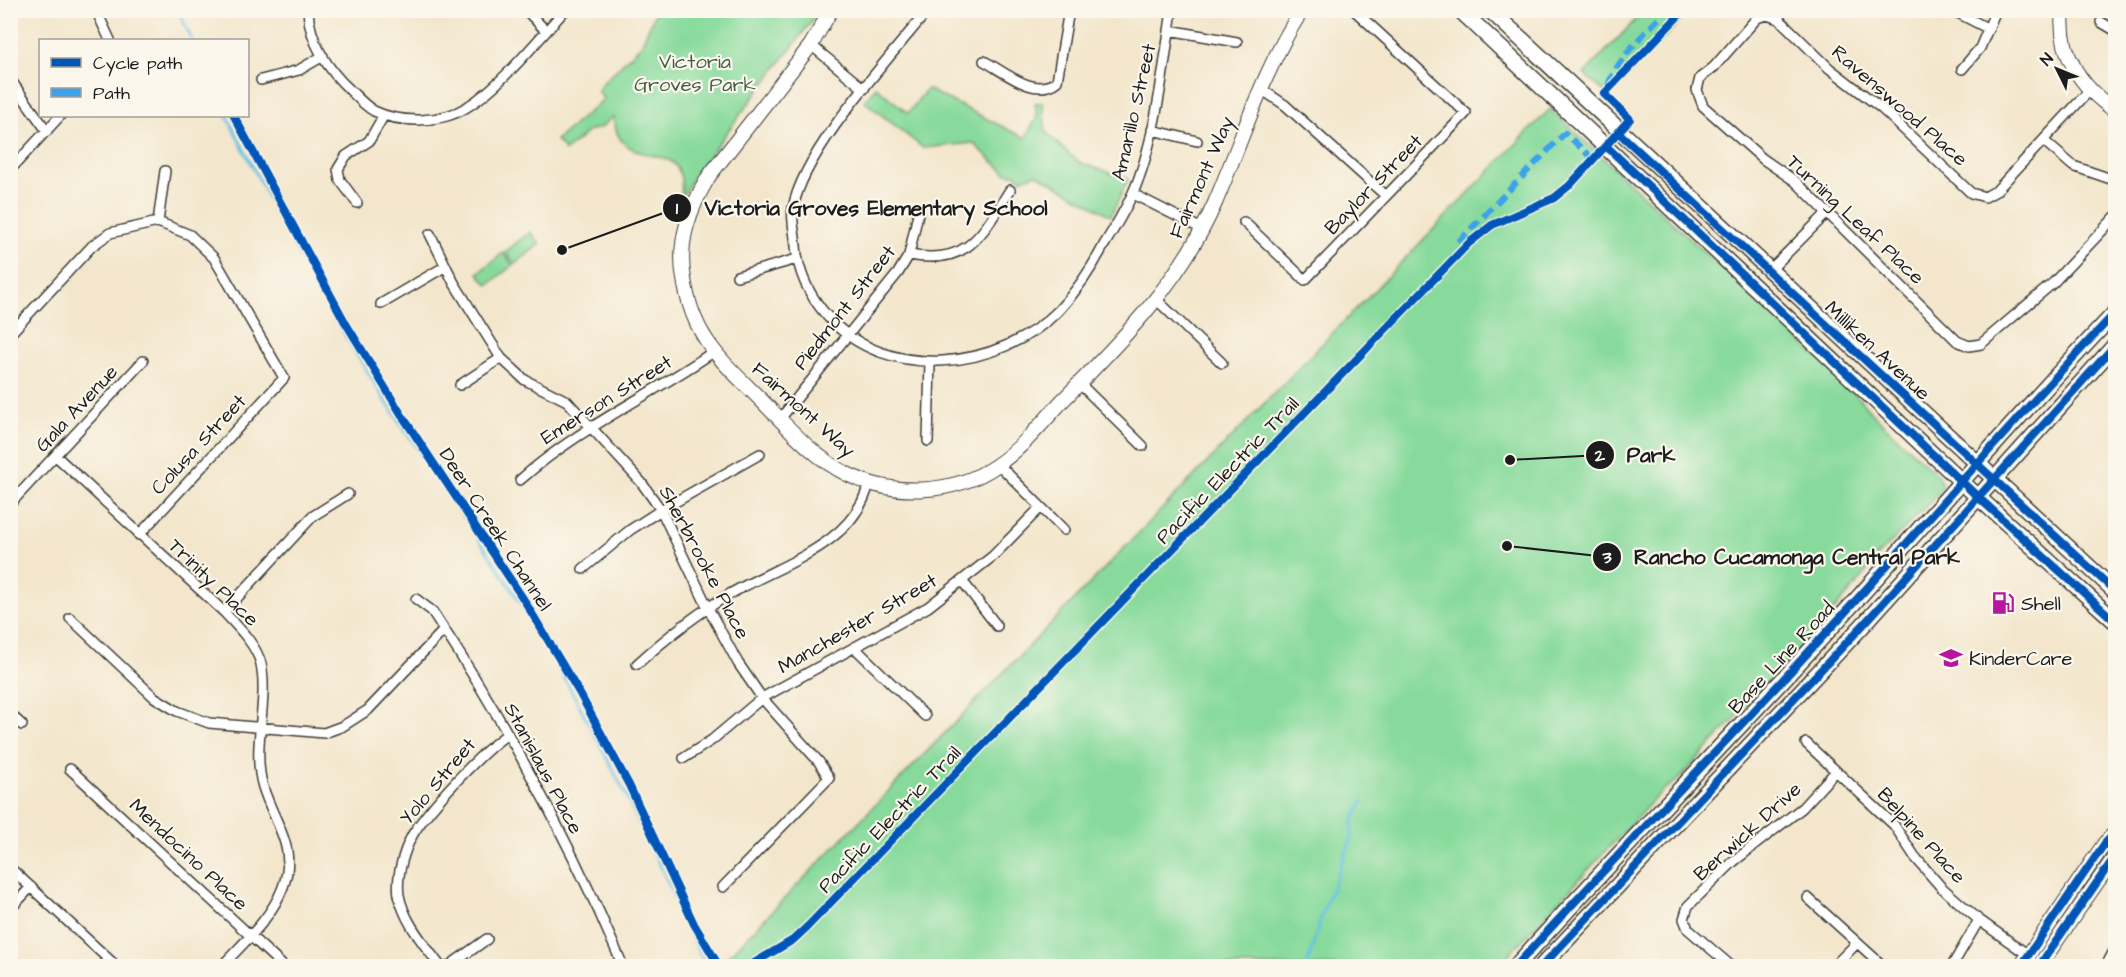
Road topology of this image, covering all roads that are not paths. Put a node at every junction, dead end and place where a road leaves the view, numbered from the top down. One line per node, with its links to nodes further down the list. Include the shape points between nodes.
1 (96, 10): 21 (street)
2 (308, 10): 24 (street, via 312,35)
3 (526, 10): 19 (street)
4 (565, 10): 19 (street)
5 (831, 10): 23 (street, Fairmont Way)
6 (928, 10): 29 (street, Amarillo Street)
7 (1069, 10): 25 (street, via 1057,81 1048,88 1036,89)
8 (1172, 10): 18 (street, Amarillo Street)
9 (1302, 10): 30 (street, Fairmont Way)
10 (1354, 10): 45 (street, Baylor Street, via 1466,113)
11 (1460, 10): 82 (main road, Milliken Avenue)
12 (1490, 10): 57 (main road, Milliken Avenue)
13 (1952, 10): 17 (street)
14 (1996, 10): 17 (street)
15 (2062, 10): 32 (street, via 2066,51)
16 (2101, 22): 20 (street)
17 (1989, 29): 26 (street, via 1980,48)
18 (1169, 30): 22 (street); 36 (street, Amarillo Street)
19 (546, 31): 34 (street, via 466,109 438,118 414,120)
20 (2115, 32)
21 (110, 39)
22 (1237, 42)
23 (811, 45): 29 (street); 65 (street, Fairmont Way, via 709,176 689,214 681,252 683,277 694,318)
24 (323, 56): 28 (street, via 299,70); 34 (street, via 348,89)
25 (984, 61)
26 (1962, 69)
27 (10, 79): 37 (street)
28 (261, 80)
29 (864, 89): 55 (street, Amarillo Street, via 808,165 793,209)
30 (1261, 89): 45 (street, via 1286,105); 52 (street, Fairmont Way)
31 (1696, 90): 39 (street, Ravenswood Place, via 1700,78 1757,18 1767,15 1779,19 1829,69 1881,108 1971,193 1984,197 1996,191); 48 (street, Turning Leaf Place, via 1703,106)
32 (2089, 91): 33 (street); 39 (street)
33 (2115, 111)
34 (384, 115): 46 (street, via 369,141 346,156 338,169 340,180)
35 (59, 117): 37 (street)
36 (1152, 130): 38 (street); 44 (street, Amarillo Street)
37 (47, 131): 40 (street)
38 (1197, 141)
39 (2044, 141): 42 (street, via 2073,166)
40 (10, 170)
41 (165, 171): 50 (street)
42 (2115, 184)
43 (1010, 190): 54 (street, via 979,237 963,251 946,257)
44 (1132, 194): 52 (street); 68 (street, Amarillo Street, via 1096,260 1041,326 1002,348 967,358)
45 (1386, 196): 51 (street, Baylor Street, via 1305,280)
46 (357, 203)
47 (919, 209): 54 (street, Piedmont Street)
48 (1828, 212): 49 (street, Turning Leaf Place, via 1957,341 1969,346 1981,344 2054,283); 57 (street)
49 (2115, 216)
50 (158, 222): 62 (street, via 110,233 92,246); 90 (street, Colusa Street, via 203,244 284,378)
51 (1244, 222)
52 (1202, 230): 59 (street, Fairmont Way)
53 (430, 234): 56 (street, Sherbrooke Place)
54 (909, 255): 63 (street, Piedmont Street)
55 (797, 259): 58 (street); 63 (street, Amarillo Street, via 813,300)
56 (446, 266): 60 (street); 66 (street, Sherbrooke Place)
57 (1769, 271): 78 (main road, Milliken Avenue)
58 (737, 276)
59 (1157, 300): 69 (street); 70 (street, Fairmont Way)
60 (381, 304)
61 (2115, 312): 78 (main road, Base Line Road)
62 (10, 334)
63 (848, 336): 68 (street, Amarillo Street, via 886,355); 72 (street, Piedmont Street)
64 (2115, 344): 80 (main road, Base Line Road)
65 (713, 352): 72 (street, Fairmont Way); 73 (street, Emerson Street)
66 (501, 358): 71 (street); 73 (street, Sherbrooke Place, via 525,380 567,401)
67 (143, 361): 77 (street, Gala Avenue)
68 (930, 362): 74 (street)
69 (1222, 363)
70 (1080, 384): 75 (street); 79 (street, Fairmont Way)
71 (460, 385)
72 (780, 419): 83 (street, Fairmont Way, via 826,460)
73 (591, 425): 81 (street, Emerson Street); 88 (street, Sherbrooke Place)
74 (928, 441)
75 (1143, 446)
76 (760, 454): 88 (street)
77 (56, 456): 86 (street, Gala Avenue); 90 (street, Trinity Place)
78 (1976, 463): 80 (main road, Milliken Avenue); 82 (main road, Base Line Road)
79 (998, 464): 83 (street, Fairmont Way, via 964,482 933,489 900,490); 87 (street)
80 (1994, 479): 85 (main road, Base Line Road); 93 (main road, Milliken Avenue)
81 (520, 480)
82 (1960, 480): 85 (main road, Milliken Avenue); 132 (main road, Base Line Road, via 1868,587)
83 (869, 483): 95 (street, via 862,506 839,532)
84 (348, 494): 96 (street, via 313,516)
85 (1978, 498): 98 (main road, Milliken Avenue); 133 (main road, Base Line Road)
86 (10, 504)
87 (1040, 508): 89 (street); 92 (street, Manchester Street)
88 (661, 510): 91 (street); 95 (street, Sherbrooke Place)
89 (1064, 530)
90 (139, 535): 96 (street, Trinity Place)
91 (583, 569)
92 (963, 582): 99 (street); 101 (street, Manchester Street, via 928,607)
93 (2115, 592)
94 (416, 599): 100 (street, Stanislaus Place, via 432,611)
95 (708, 608): 102 (street); 103 (street, Sherbrooke Place)
96 (224, 612): 107 (street, Trinity Place, via 248,639 261,662)
97 (70, 618): 107 (street, via 165,705 210,723)
98 (2115, 622)
99 (997, 626)
100 (444, 630): 107 (street, via 368,710 343,726 324,733); 108 (street, Stanislaus Place)
101 (855, 648): 103 (street, Manchester Street); 105 (street)
102 (638, 664)
103 (762, 698): 110 (street, Manchester Street); 117 (street, Sherbrooke Place, via 829,778)
104 (10, 714): 106 (street)
105 (925, 716)
106 (22, 725)
107 (261, 729): 121 (street, Trinity Place, via 262,787 283,832 288,857 283,886 270,915)
108 (508, 734): 129 (street, Yolo Street, via 494,743 430,811 413,834 402,861 399,895 410,925); 131 (street, Stanislaus Place)
109 (1806, 743): 112 (street, Belpine Place)
110 (684, 758)
111 (70, 769): 121 (street, Mendocino Place)
112 (1836, 771): 120 (street, Belpine Place, via 1894,825 1941,887); 134 (street, Berwick Drive, via 1802,808 1733,862 1688,906 1684,919 1688,929)
113 (2115, 832): 125 (street)
114 (2115, 855): 138 (street)
115 (10, 868): 116 (street)
116 (32, 887): 119 (street); 126 (street)
117 (723, 887)
118 (1808, 898): 123 (street)
119 (10, 909)
120 (1979, 920): 125 (street, Belpine Place); 137 (street)
121 (250, 935): 127 (street, Trinity Place); 128 (street, Mendocino Place)
122 (487, 939): 130 (street)
123 (1857, 943): 135 (street); 136 (street)
124 (2115, 947): 139 (street)
125 (2025, 961): 138 (street, Belpine Place)
126 (116, 966)
127 (222, 966)
128 (283, 966)
129 (440, 966)
130 (449, 966)
131 (623, 966)
132 (1516, 966)
133 (1542, 966)
134 (1731, 966)
135 (1834, 966)
136 (1883, 966)
137 (1952, 966)
138 (2041, 966)
139 (2106, 966)

